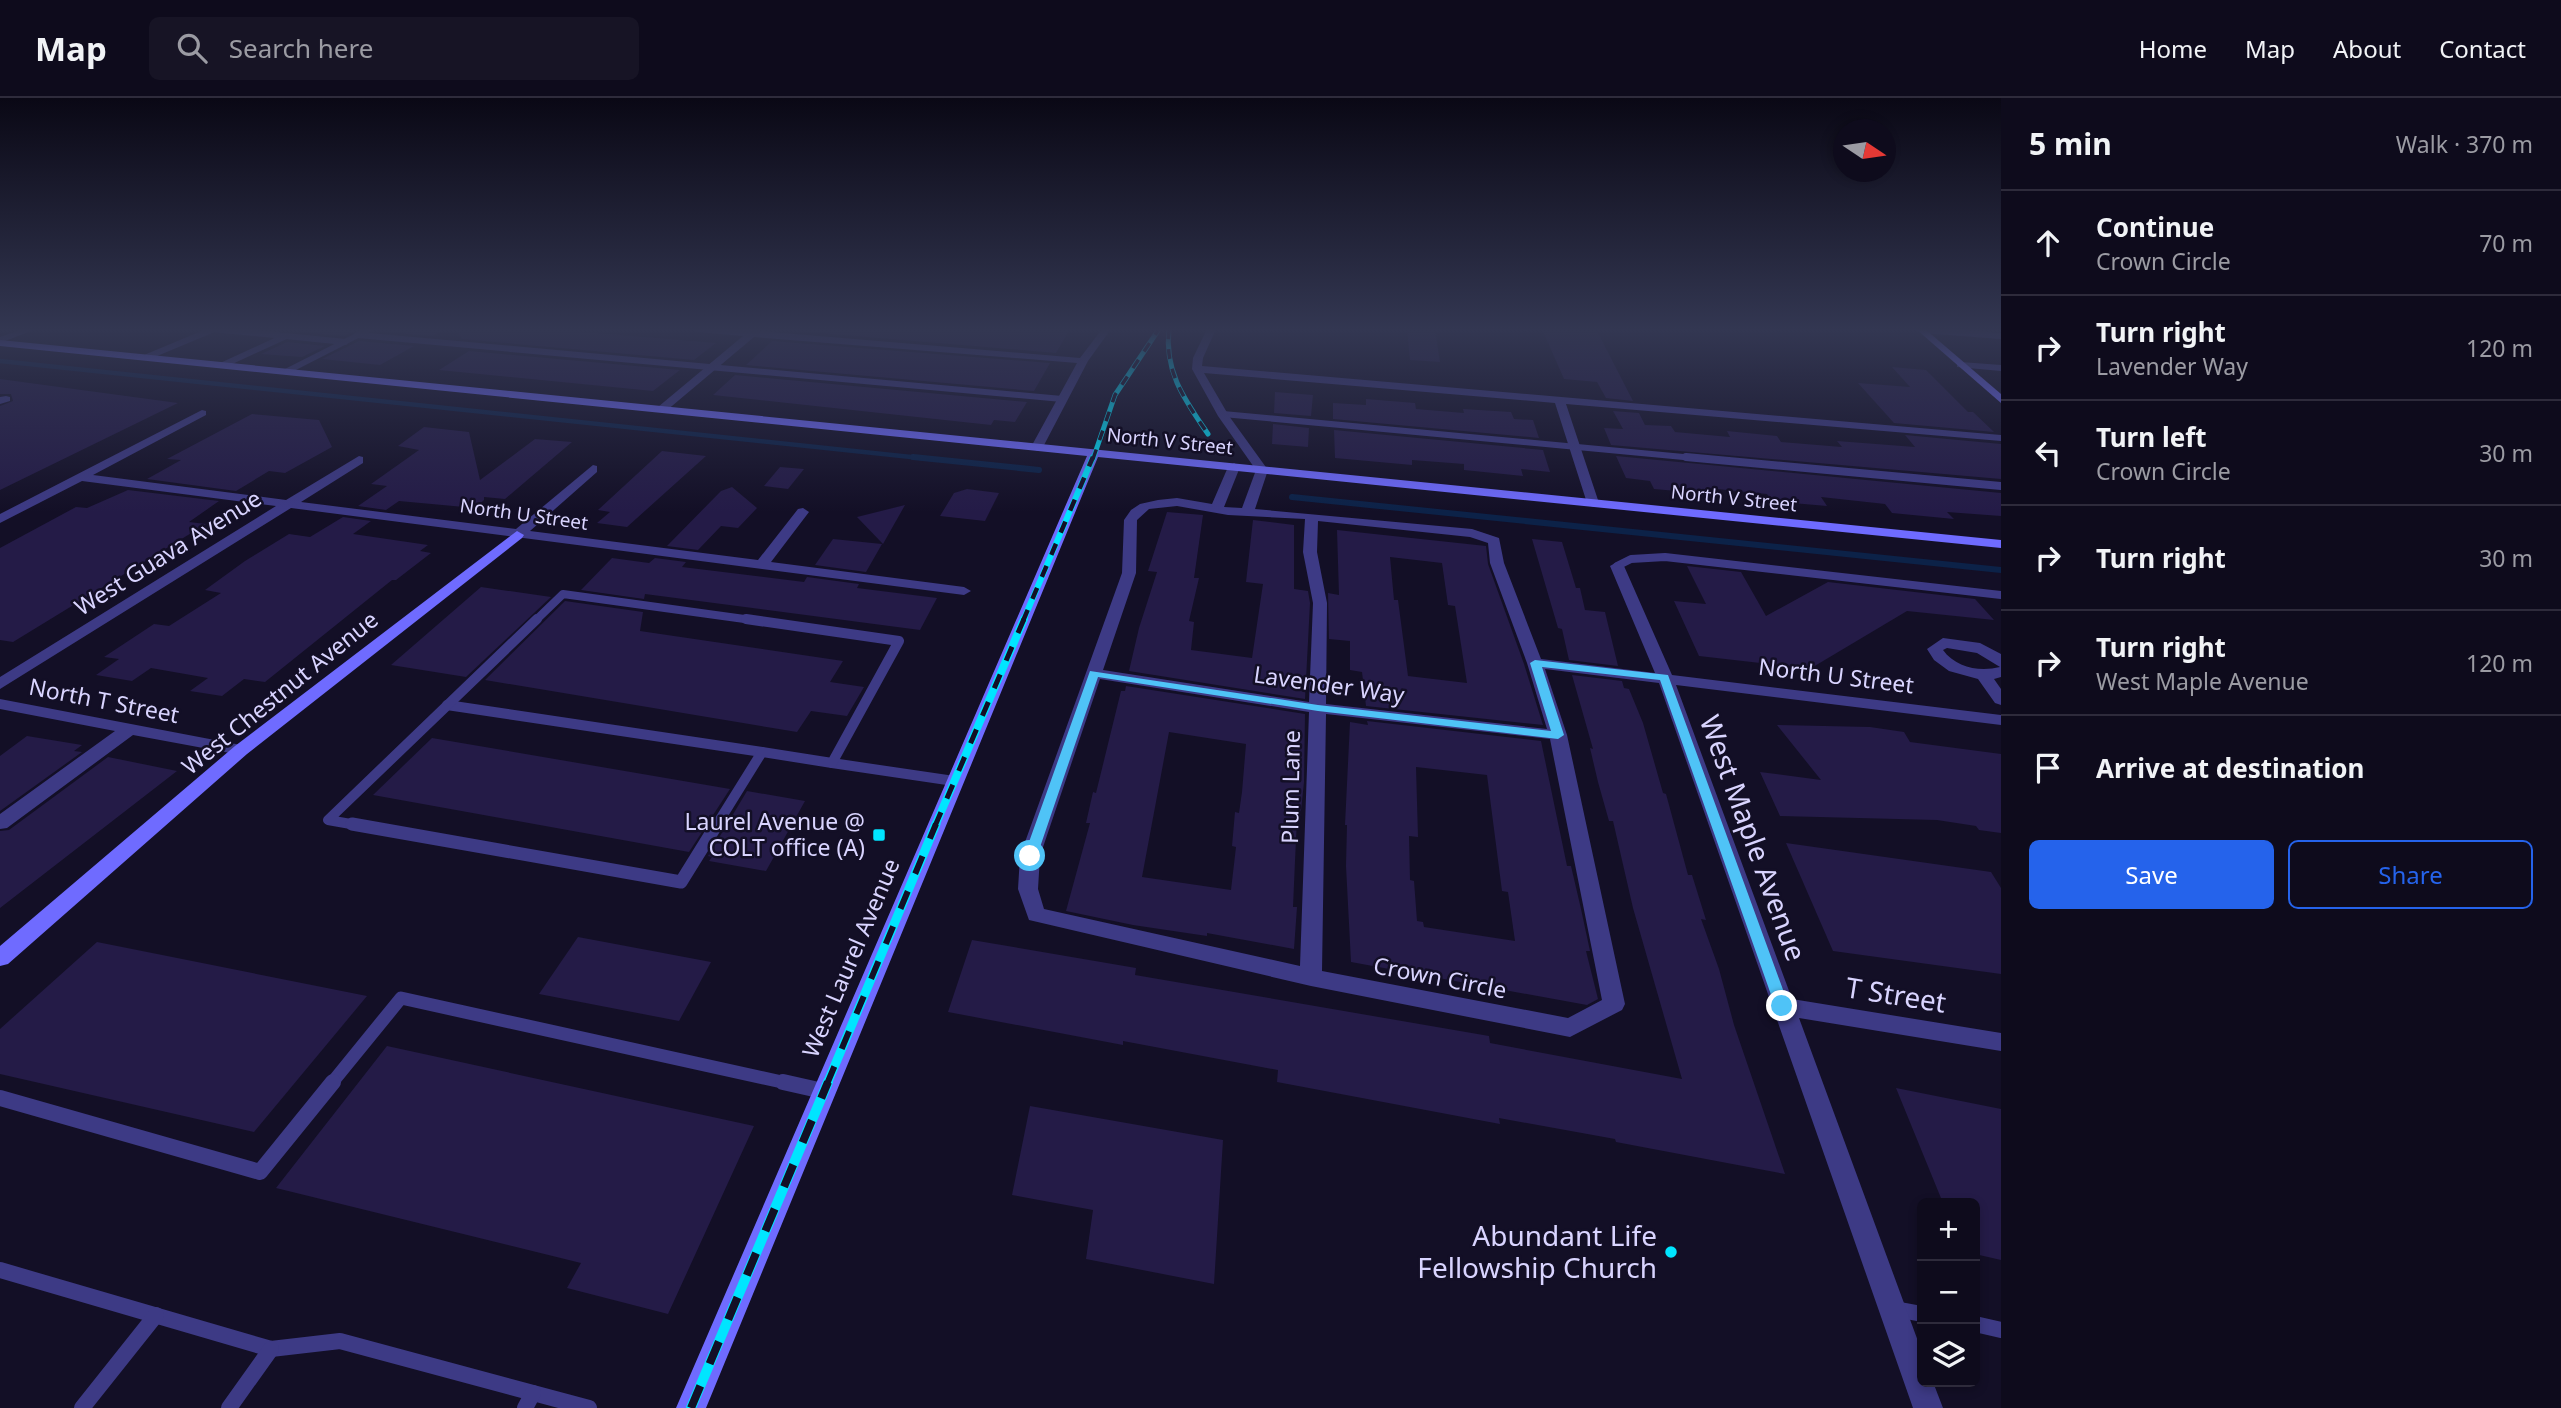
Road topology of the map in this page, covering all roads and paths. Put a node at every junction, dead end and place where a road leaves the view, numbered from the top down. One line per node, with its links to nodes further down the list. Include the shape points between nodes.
1 (475, 390): 9 (street, North V Street)
2 (685, 390): 9 (street)
3 (962, 390): 7 (lane)
4 (1067, 390): 7 (street)
5 (1209, 390): 11 (street)
6 (1444, 390): 8 (street)
7 (1062, 399): 13 (street)
8 (1559, 400): 12 (street); 14 (street)
9 (662, 409): 13 (street, North V Street)
10 (202, 413): 20 (street)
11 (1223, 414): 14 (lane); 19 (street)
12 (2001, 438)
13 (1037, 447): 15 (street, North V Street)
14 (1575, 447): 21 (lane); 23 (street)
15 (1094, 453): 17 (street, North V Street); 52 (street, West Laurel Avenue)
16 (359, 460): 22 (street, West Guava Avenue)
17 (1234, 467): 19 (street, North V Street); 24 (street)
18 (593, 468): 29 (street, West Chestnut Avenue)
19 (1262, 470): 23 (street, North V Street); 26 (street)
20 (80, 477): 22 (street, North U Street); 28 (street)
21 (2001, 486)
22 (292, 503): 29 (street, North U Street); 41 (street, West Guava Avenue)
23 (1593, 503): 30 (street, North V Street)
24 (1217, 509): 26 (street, Crown Circle); 38 (street, Crown Circle, via 1154,503 1133,514 1128,527 1129,573)
25 (803, 512): 31 (street)
26 (1247, 512): 27 (street, Crown Circle)
27 (1312, 516): 35 (street, Crown Circle, via 1472,533 1494,541 1497,563); 45 (street, Plum Lane, via 1310,552 1320,603)
28 (0, 519)
29 (517, 535): 31 (street, North U Street); 49 (street, West Chestnut Avenue)
30 (2001, 544)
31 (762, 565): 33 (street, North U Street)
32 (1618, 566): 34 (lane, via 1631,559 1665,558); 40 (street, West Maple Avenue)
33 (964, 591)
34 (2001, 595)
35 (1535, 663): 40 (street, North U Street); 48 (street, Crown Circle)
36 (2001, 663): 39 (street, via 1969,645 1936,646 1936,654 1949,665)
37 (2001, 672): 39 (street)
38 (1094, 673): 45 (street, Lavender Way); 55 (street, Crown Circle, via 1030,856 1028,889 1036,915)
39 (1983, 675): 42 (street)
40 (1665, 677): 46 (street, North U Street); 56 (street, West Maple Avenue)
41 (0, 684)
42 (2001, 699)
43 (0, 704): 47 (street, North T Street)
44 (447, 705): 50 (lane); 50 (lane, via 328,820 681,882); 51 (lane, via 563,594 899,641)
45 (1318, 708): 48 (street, Lavender Way); 55 (street, Plum Lane)
46 (2001, 720)
47 (128, 729): 49 (street, North T Street); 53 (street)
48 (1558, 735): 55 (street, Crown Circle, via 1614,1004 1570,1028)
49 (241, 750): 54 (street, West Chestnut Avenue)
50 (762, 752): 51 (lane)
51 (832, 763): 52 (lane)
52 (954, 781): 58 (street, West Laurel Avenue)
53 (0, 823)
54 (0, 958)
55 (1311, 977)
56 (1782, 1006): 57 (street, T Street); 61 (street, West Maple Avenue)
57 (2001, 1042)
58 (823, 1091): 59 (lane, via 401,998 260,1172); 71 (street, West Laurel Avenue)
59 (0, 1098)
60 (0, 1270): 63 (lane)
61 (1892, 1309): 62 (lane); 72 (street, West Maple Avenue)
62 (1917, 1313)
63 (156, 1315): 66 (lane); 68 (lane)
64 (1980, 1325): 65 (lane)
65 (2001, 1330)
66 (271, 1349): 67 (lane, via 340,1341); 69 (lane)
67 (529, 1400): 70 (lane)
68 (82, 1408)
69 (229, 1408)
70 (589, 1408)
71 (691, 1408)
72 (1928, 1408)

